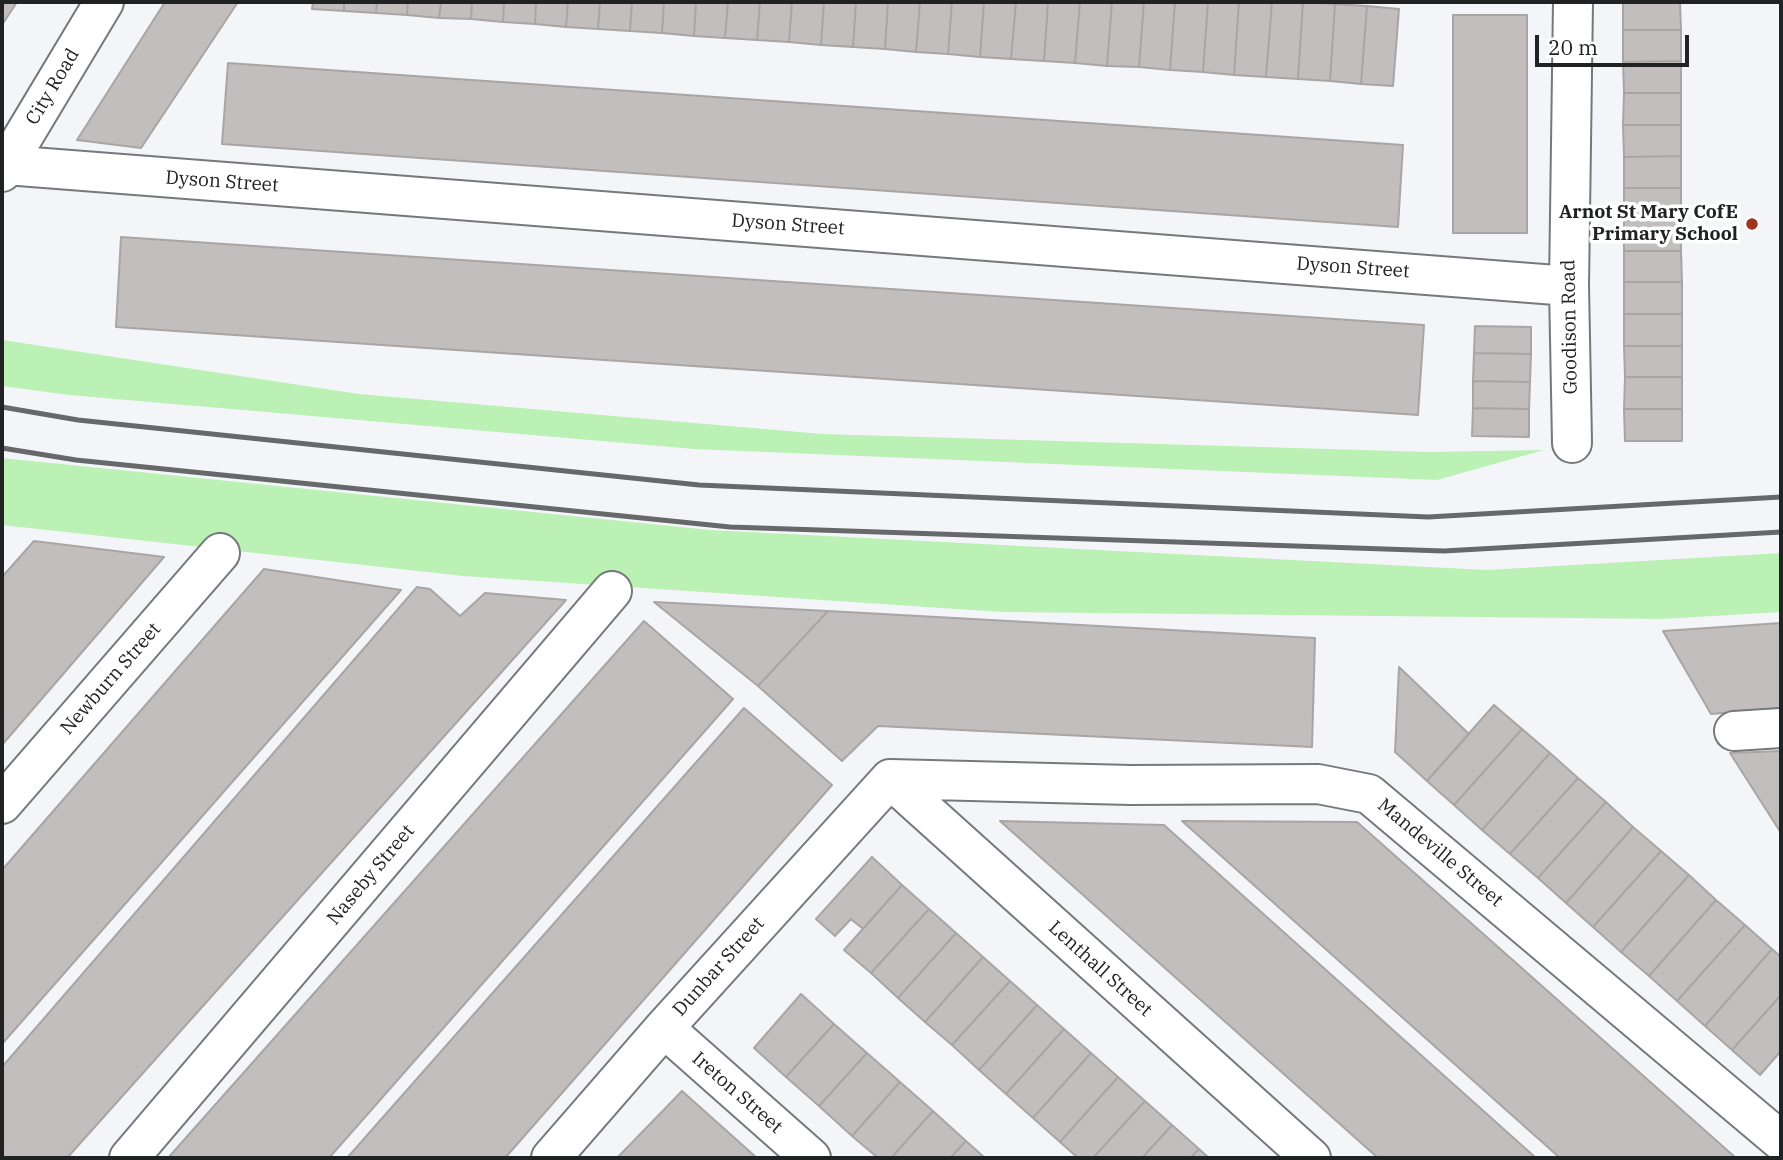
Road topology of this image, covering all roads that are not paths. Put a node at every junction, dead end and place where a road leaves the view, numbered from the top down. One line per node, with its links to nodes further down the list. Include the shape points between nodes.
1 (104, 2): 3 (street, City Road)
2 (1573, 2): 4 (street, Goodison Road)
3 (4, 169): 4 (street, Dyson Street)
4 (1569, 286): 5 (street, Goodison Road)
5 (1572, 443)
6 (220, 553): 11 (street, Newburn Street)
7 (612, 591): 14 (street, Naseby Street)
8 (1781, 728): 9 (street)
9 (1734, 731)
10 (890, 779): 12 (street, Dunbar Street); 13 (street, Mandeville Street, via 1318,784 1369,794); 17 (street, Lenthall Street)
11 (2, 804)
12 (664, 1028): 15 (street, Dunbar Street); 16 (street, Ireton Street)
13 (1781, 1141)
14 (129, 1158)
15 (551, 1158)
16 (811, 1158)
17 (1311, 1158)

